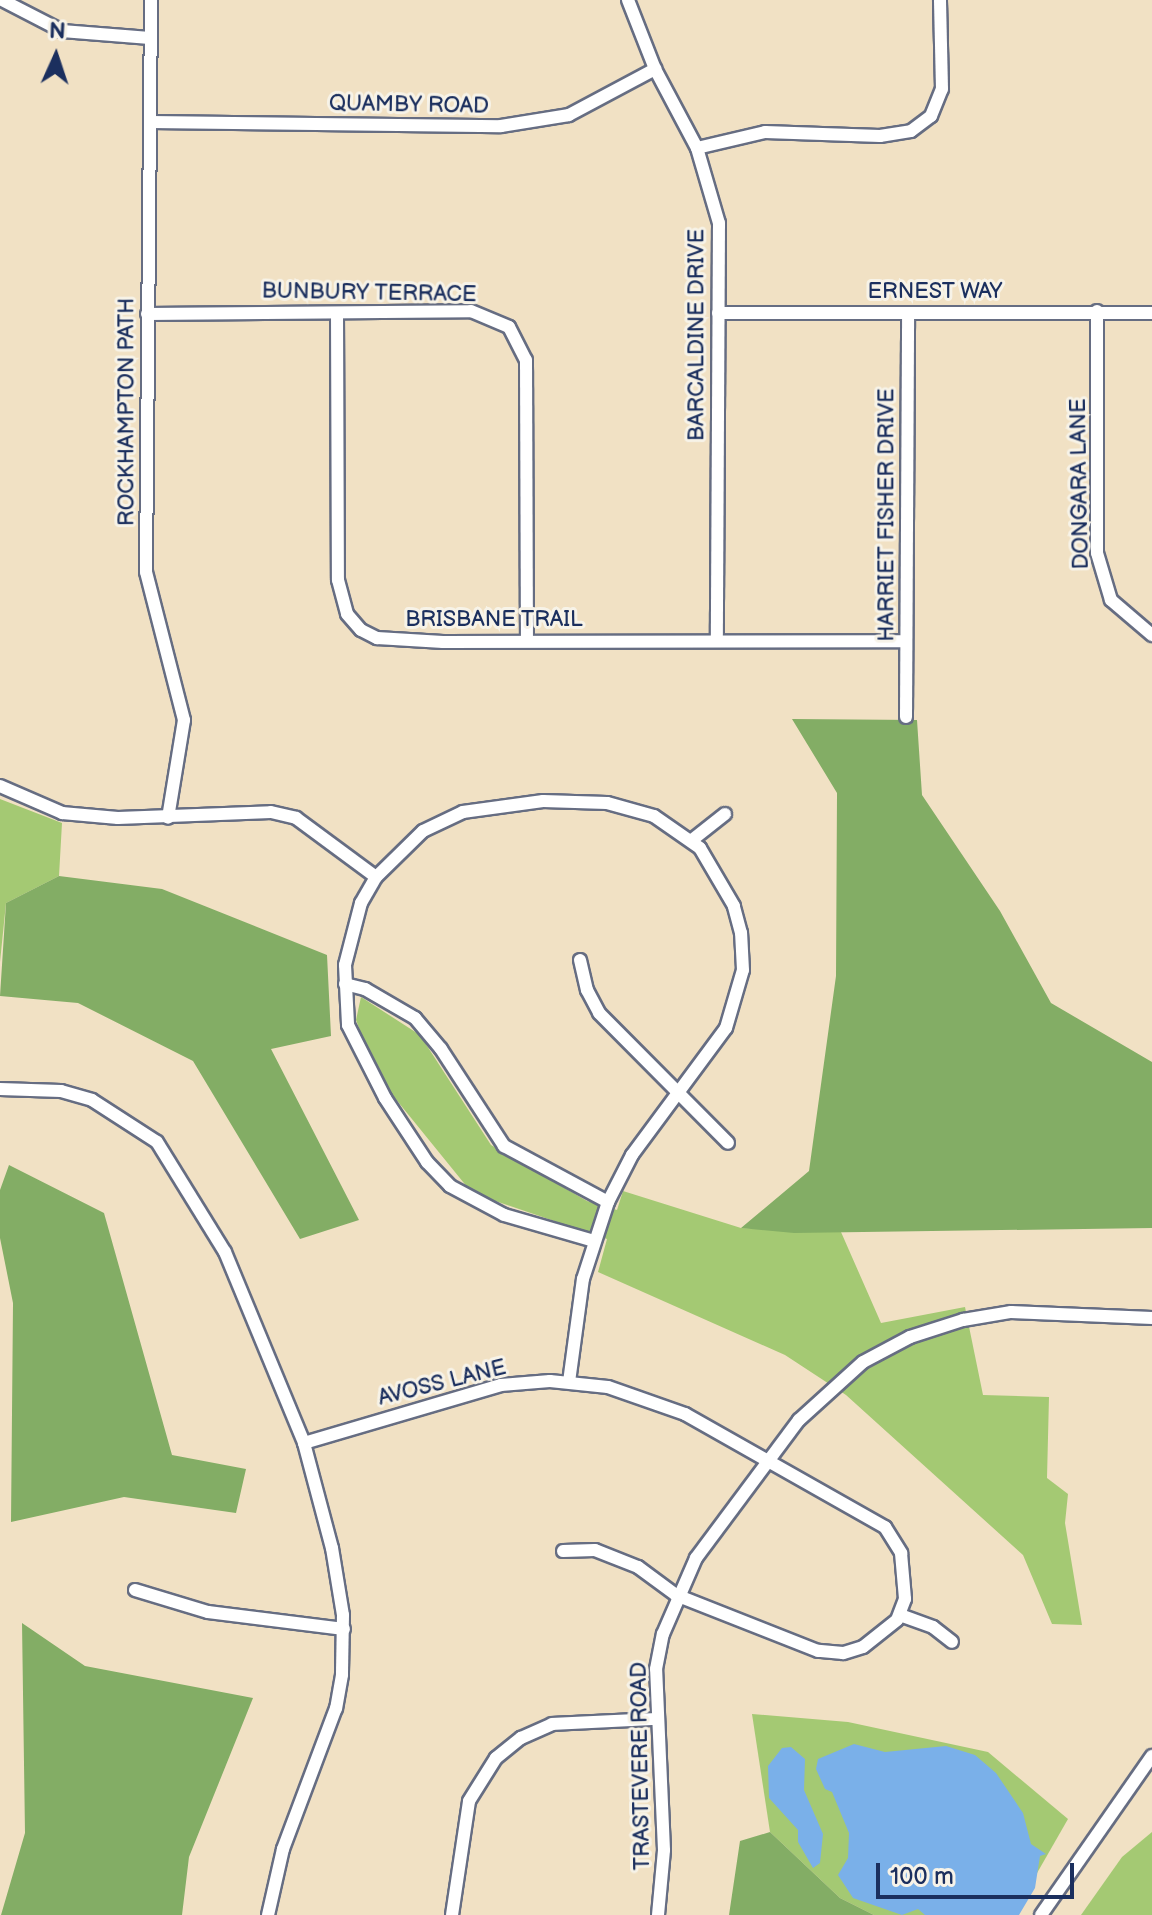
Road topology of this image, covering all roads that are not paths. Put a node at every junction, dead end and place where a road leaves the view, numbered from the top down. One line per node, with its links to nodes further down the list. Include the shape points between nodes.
1 (2, 0): 5 (street, via 62,31)
2 (151, 0): 5 (street, ROCKHAMPTON PATH)
3 (628, 0): 6 (street, BARCALDINE DRIVE)
4 (940, 0): 8 (street, via 942,89 931,116 911,131 880,136 765,132)
5 (150, 38): 7 (street, ROCKHAMPTON PATH)
6 (655, 69): 7 (street, QUAMBY ROAD, via 569,115 501,126); 8 (street, BARCALDINE DRIVE)
7 (151, 122): 14 (street, ROCKHAMPTON PATH)
8 (697, 148): 11 (street, BARCALDINE DRIVE, via 719,223)
9 (1097, 311): 12 (street, ERNEST WAY); 13 (street, ERNEST WAY); 15 (street, DONGARA LANE, via 1097,553 1111,600)
10 (337, 313): 14 (street, BUNBURY TERRACE); 16 (street, BRISBANE TRAIL, via 338,580 347,614 377,638); 16 (street, BUNBURY TERRACE, via 471,311 498,321 519,341 527,390)
11 (718, 313): 12 (street, ERNEST WAY); 17 (street, BARCALDINE DRIVE)
12 (908, 313): 18 (street, HARRIET FISHER DRIVE)
13 (1152, 313)
14 (147, 314): 22 (street, ROCKHAMPTON PATH, via 146,572 184,720)
15 (1152, 635)
16 (527, 640): 17 (street, BRISBANE TRAIL)
17 (717, 640): 18 (street, BRISBANE TRAIL)
18 (906, 641): 19 (street, HARRIET FISHER DRIVE)
19 (906, 717)
20 (0, 786): 22 (street, via 62,813)
21 (725, 814): 23 (street)
22 (168, 818): 24 (street, via 271,812 296,818)
23 (692, 840): 24 (street, via 654,816 607,803 501,803 463,812 423,831); 28 (street, via 717,871 734,906 743,970 726,1028)
24 (376, 877): 26 (street, via 352,930)
25 (580, 960): 28 (street, via 599,1013)
26 (345, 984): 30 (street, via 365,989 415,1018 504,1146); 31 (street, via 355,1045 435,1170 475,1203)
27 (0, 1089): 34 (street, via 61,1091 92,1100 157,1142 225,1252)
28 (679, 1093): 29 (street); 30 (street, via 632,1155)
29 (728, 1143)
30 (608, 1202): 31 (street)
31 (594, 1241): 33 (street, via 576,1310)
32 (1152, 1318): 35 (street, TRASTEVERE ROAD, via 1011,1312 910,1337 835,1382)
33 (569, 1382): 34 (street, AVOSS LANE, via 501,1385); 35 (street, AVOSS LANE, via 662,1404)
34 (304, 1443): 40 (street, via 332,1548)
35 (768, 1460): 38 (street, TRASTEVERE ROAD, via 696,1558); 39 (street, AVOSS LANE, via 885,1527 901,1553 906,1574)
36 (563, 1551): 38 (street, via 595,1550 638,1567)
37 (135, 1590): 40 (street, via 208,1612)
38 (676, 1595): 39 (street, via 818,1651 843,1653 863,1647 886,1633); 42 (street, TRASTEVERE ROAD, via 656,1669)
39 (900, 1615): 41 (street, via 933,1627)
40 (344, 1629): 44 (street, via 336,1708 283,1849)
41 (952, 1642)
42 (656, 1719): 45 (street, via 552,1724 521,1738 496,1758 469,1801); 46 (street, TRASTEVERE ROAD, via 664,1850)
43 (1152, 1756): 47 (street)
44 (268, 1915)
45 (452, 1915)
46 (658, 1915)
47 (1041, 1915)

